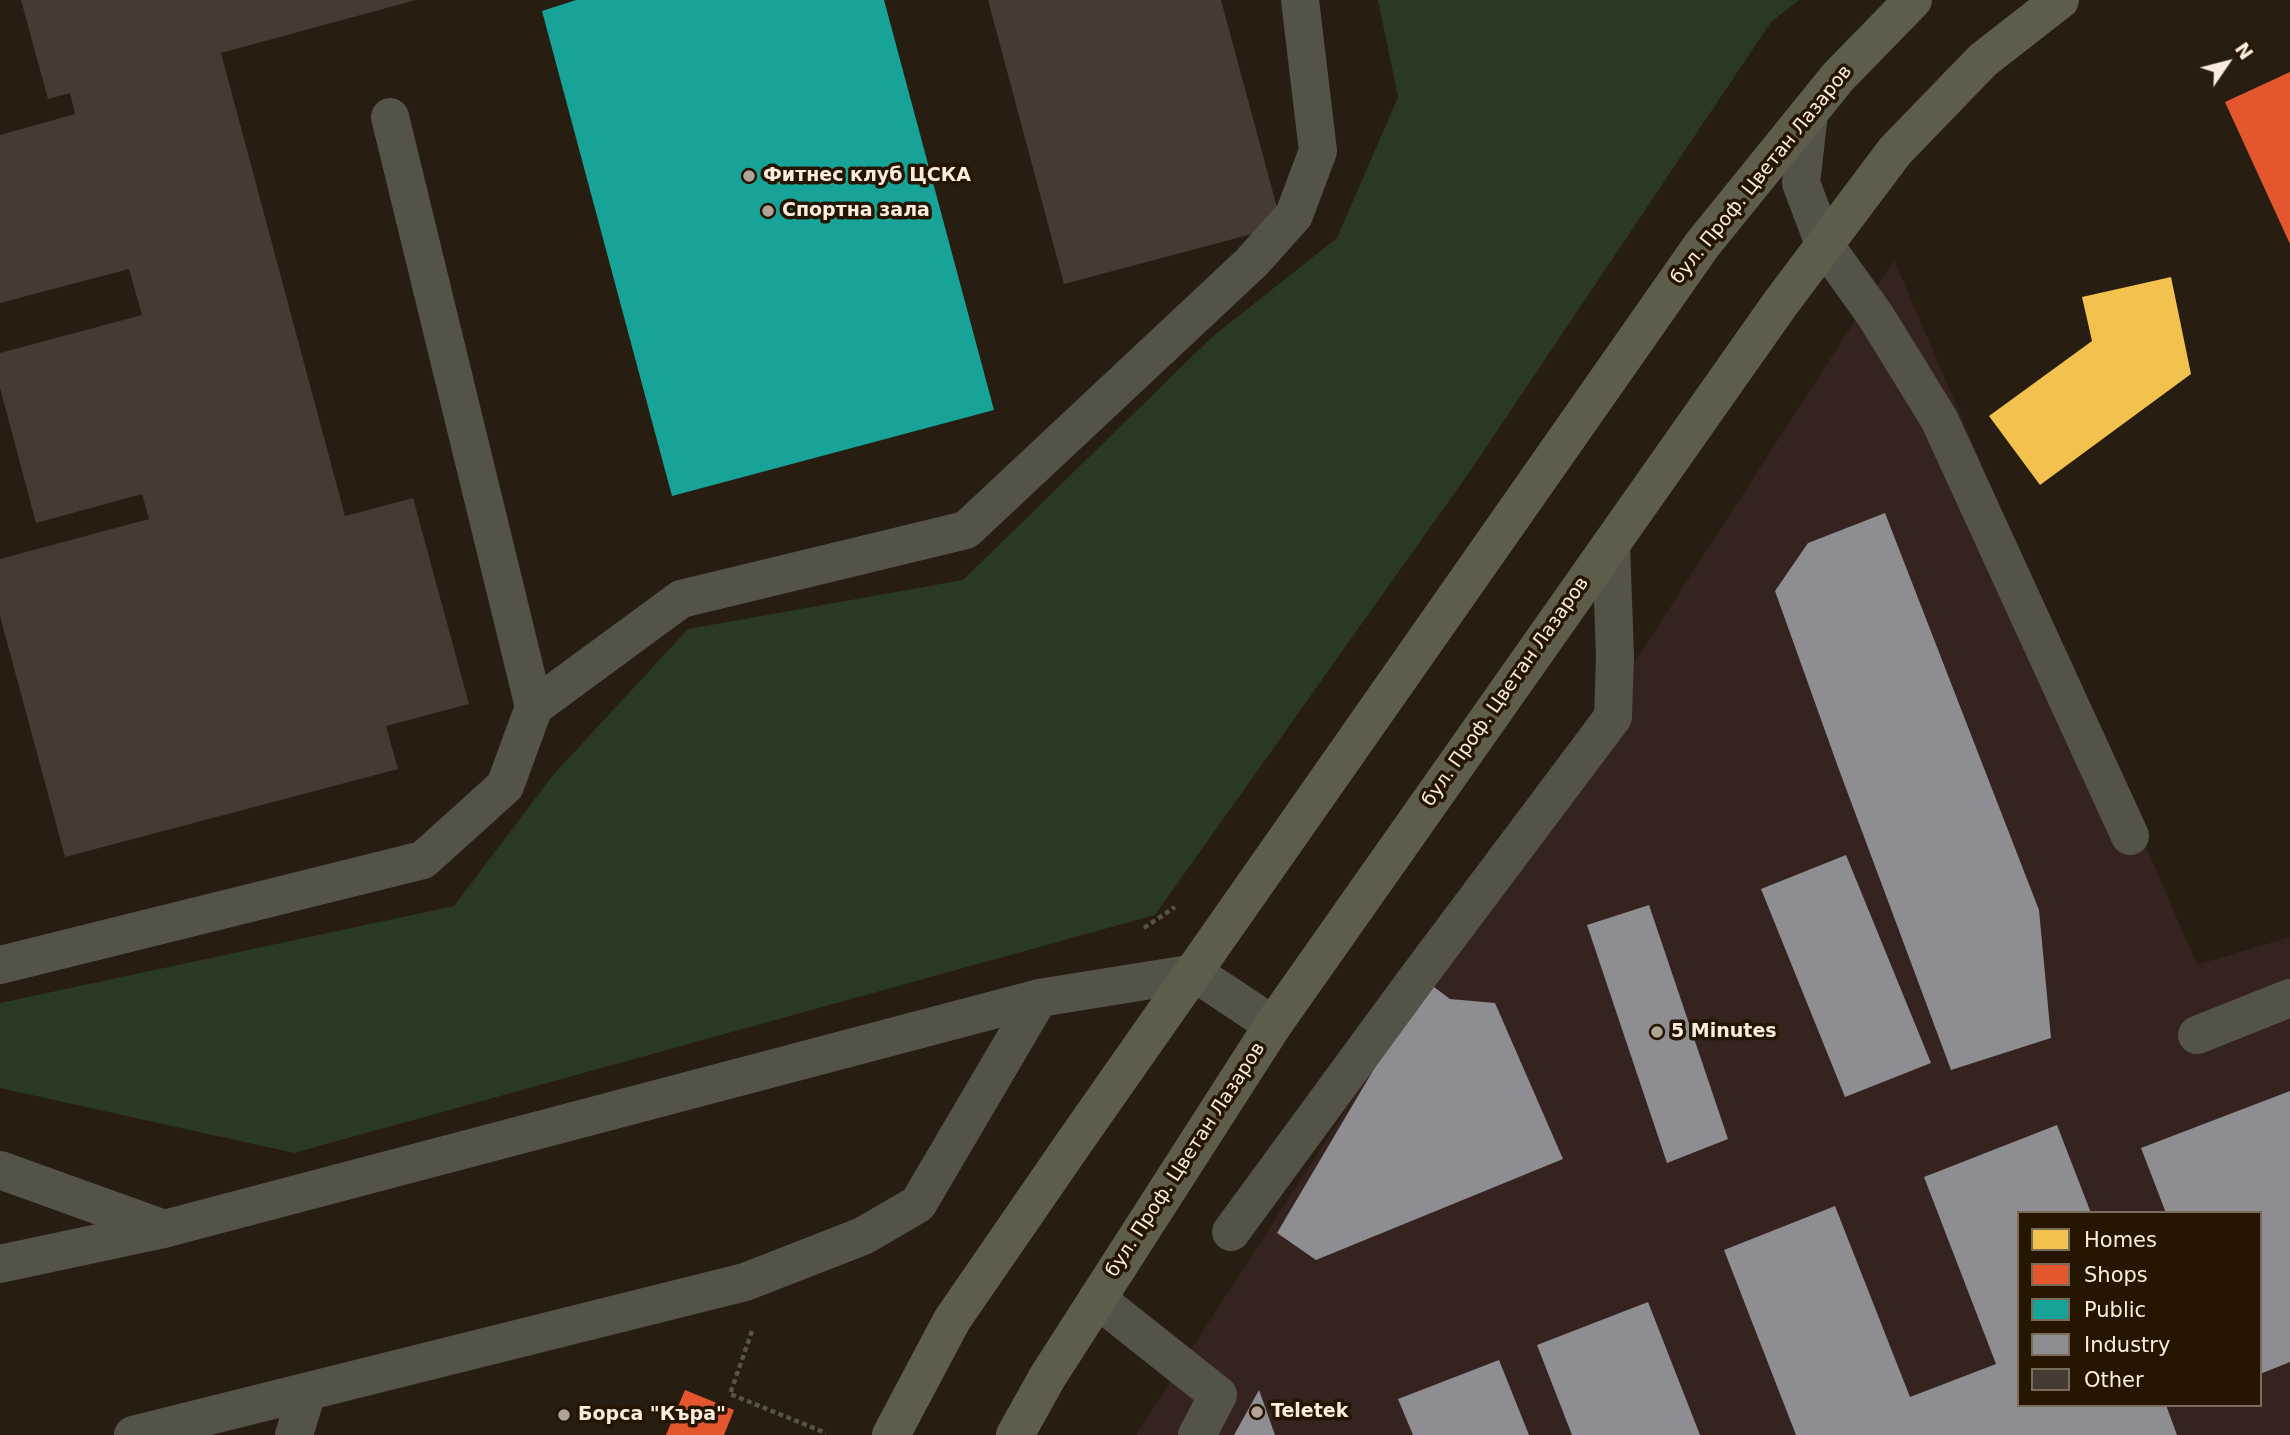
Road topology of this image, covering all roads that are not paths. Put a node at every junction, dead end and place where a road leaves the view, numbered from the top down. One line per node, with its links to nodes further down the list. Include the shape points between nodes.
1 (1300, 0): 8 (lane, via 1318,150 1294,215 1252,261 977,520 966,530 681,599)
2 (1913, 0): 4 (main road, бул. Проф. Цветан Лазаров)
3 (2060, 0): 6 (main road, бул. Проф. Цветан Лазаров, via 1983,60 1895,151)
4 (1809, 113): 6 (lane, via 1801,183); 11 (main road, бул. Проф. Цветан Лазаров, via 1702,245)
5 (390, 117): 8 (lane)
6 (1824, 244): 7 (main road, бул. Проф. Цветан Лазаров); 9 (lane, via 1875,314 1939,419)
7 (1611, 544): 14 (main road, бул. Проф. Цветан Лазаров); 18 (lane, via 1613,717)
8 (534, 707): 10 (lane, via 505,786 423,860)
9 (2130, 836)
10 (0, 965)
11 (1195, 972): 12 (lane); 14 (lane); 24 (main road, бул. Проф. Цветан Лазаров, via 952,1320)
12 (1039, 998): 17 (lane); 21 (lane, via 918,1204 863,1236 745,1282)
13 (2290, 998): 15 (lane)
14 (1273, 1025): 20 (main road, бул. Проф. Цветан Лазаров)
15 (2197, 1035)
16 (0, 1170): 17 (lane)
17 (163, 1229): 19 (lane)
18 (1231, 1232)
19 (0, 1264)
20 (1097, 1299): 25 (main road, бул. Проф. Цветан Лазаров); 26 (lane, via 1217,1395)
21 (307, 1392): 22 (lane); 23 (lane)
22 (133, 1435)
23 (294, 1435)
24 (891, 1435)
25 (1016, 1435)
26 (1197, 1435)

